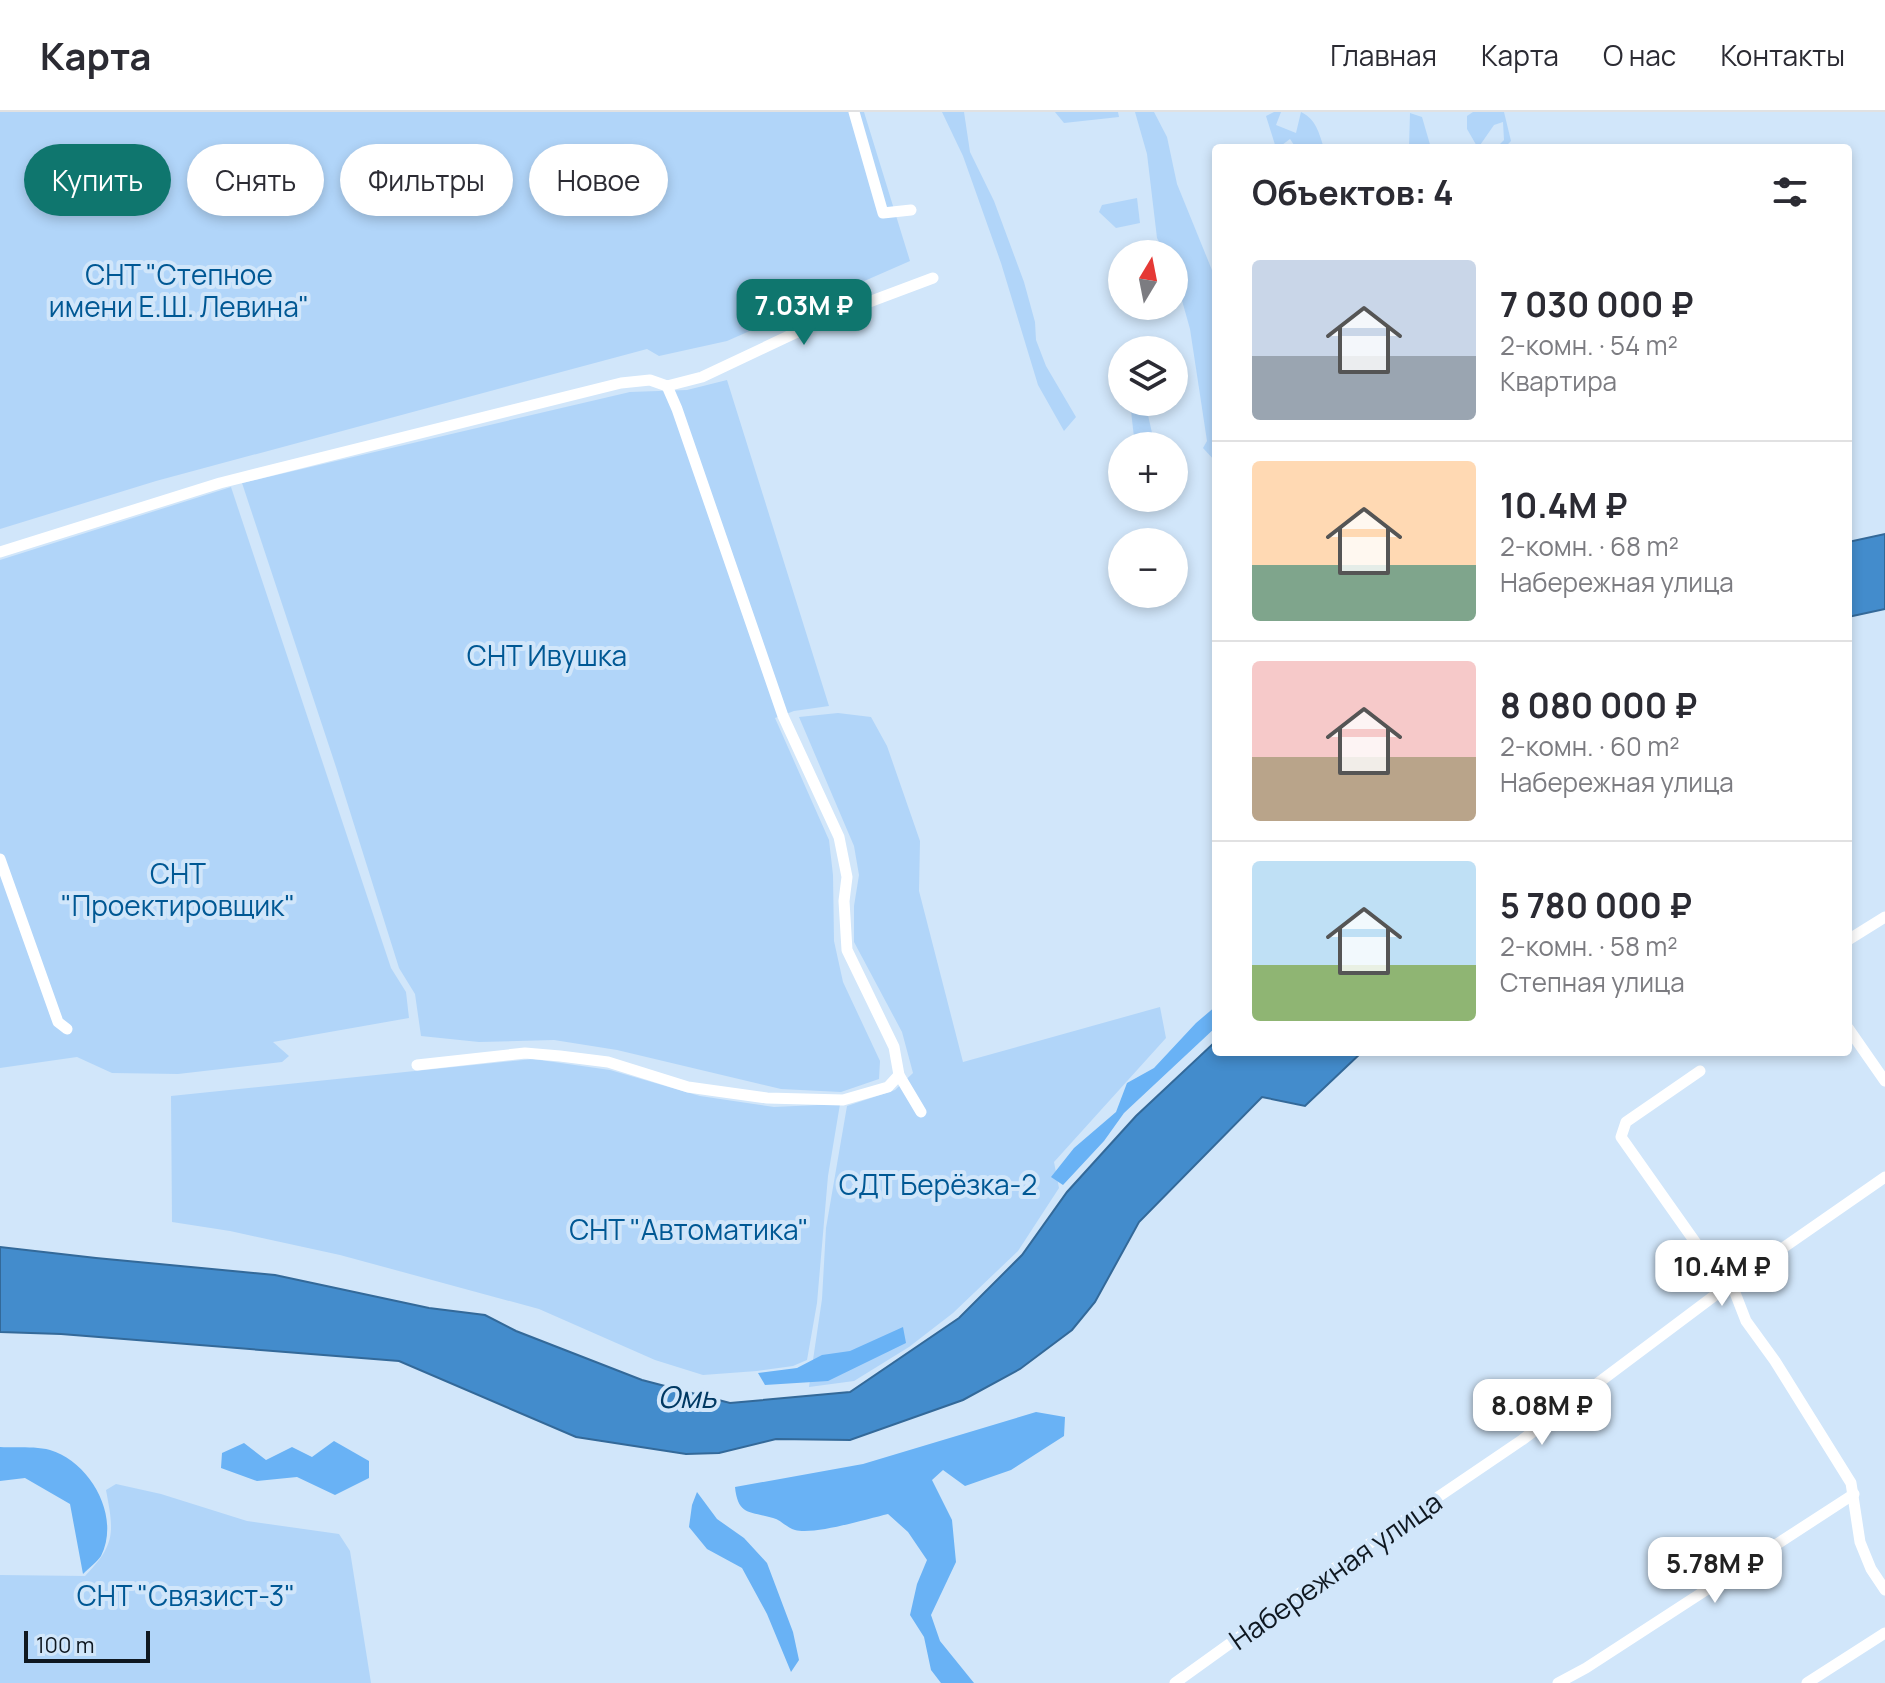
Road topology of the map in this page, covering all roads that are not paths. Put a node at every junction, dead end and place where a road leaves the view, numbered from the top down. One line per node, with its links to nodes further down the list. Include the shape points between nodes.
1 (854, 112): 2 (street, via 883,213)
2 (911, 210)
3 (933, 278): 4 (street, via 829,317 702,377)
4 (667, 386): 5 (street, via 650,380 609,386 220,483); 13 (street, via 783,716 839,837 847,877 847,950 894,1047)
5 (0, 552)
6 (0, 859): 9 (street, via 58,1022)
7 (1885, 917): 8 (street)
8 (1852, 938)
9 (67, 1029)
10 (1852, 1034): 14 (street)
11 (417, 1065): 13 (street, via 525,1053 608,1062 688,1087 767,1098 843,1100 888,1087)
12 (1700, 1071): 17 (street, via 1626,1122 1621,1137)
13 (899, 1075): 15 (street)
14 (1885, 1081)
15 (921, 1112)
16 (1885, 1177): 17 (street, Набережная улица)
17 (1732, 1285): 18 (street, via 1746,1321); 21 (street, Набережная улица, via 1522,1440)
18 (1854, 1494): 19 (street, via 1860,1542); 22 (street)
19 (1885, 1590)
20 (1885, 1633): 23 (street)
21 (1175, 1683)
22 (1558, 1683)
23 (1807, 1683)

